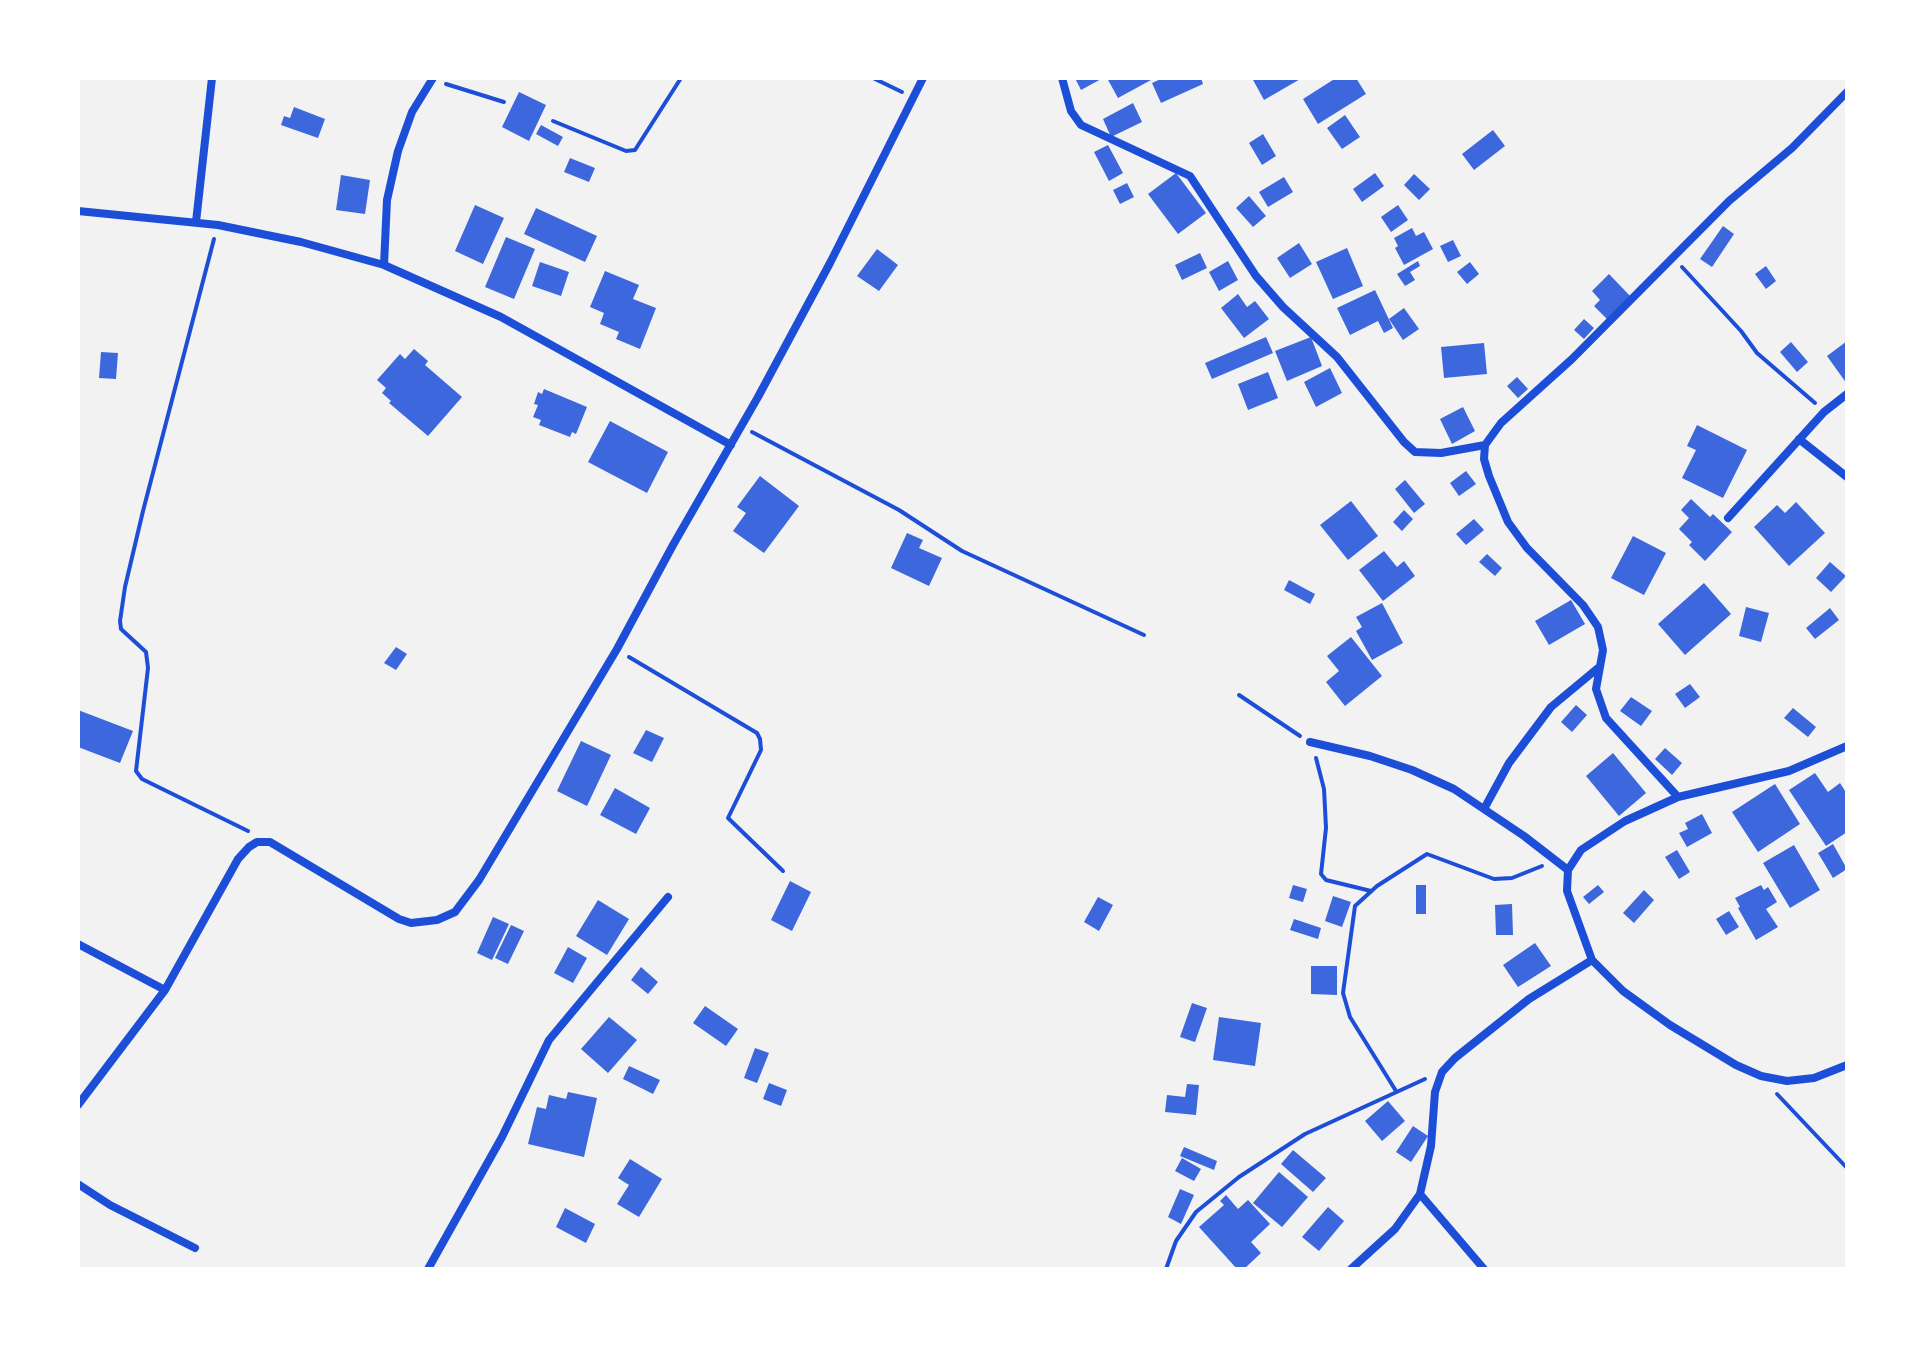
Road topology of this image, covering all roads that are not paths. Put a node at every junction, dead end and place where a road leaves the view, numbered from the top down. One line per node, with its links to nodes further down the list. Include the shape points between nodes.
1 (212, 78): 7 (street)
2 (923, 78): 11 (street)
3 (1062, 78): 12 (street, via 1071,111 1081,125 1190,176 1256,276 1337,357 1415,452)
4 (433, 79): 8 (street, via 412,112 398,151 387,200)
5 (1847, 92): 12 (street, via 1672,256 1501,423)
6 (78, 211): 7 (street)
7 (196, 222): 8 (street)
8 (384, 265): 11 (street, via 501,317)
9 (1847, 394): 10 (street)
10 (1799, 439): 13 (street); 14 (street)
11 (731, 445): 24 (street, via 524,808 455,912 420,923 399,919 270,842 257,842 238,859)
12 (1485, 445): 15 (street, via 1486,468 1508,522 1598,627 1603,650)
13 (1847, 477)
14 (1728, 518)
15 (1599, 668): 18 (street, via 1596,689 1606,718); 19 (street, via 1551,707 1509,763)
16 (1310, 742): 19 (street, via 1412,770)
17 (1847, 746): 18 (street, via 1789,771)
18 (1678, 797): 20 (street, via 1614,828 1581,850)
19 (1484, 809): 20 (street)
20 (1568, 870): 23 (street, via 1567,891)
21 (668, 897): 30 (street, via 549,1040)
22 (78, 944): 24 (street)
23 (1592, 960): 25 (street, via 1670,1025 1761,1076 1787,1081 1814,1078); 28 (street, via 1529,999 1442,1072)
24 (165, 990): 26 (street)
25 (1847, 1065)
26 (78, 1105)
27 (78, 1184): 29 (street)
28 (1420, 1194): 31 (street, via 1395,1229); 32 (street)
29 (195, 1248)
30 (428, 1269)
31 (1351, 1269)
32 (1484, 1269)

